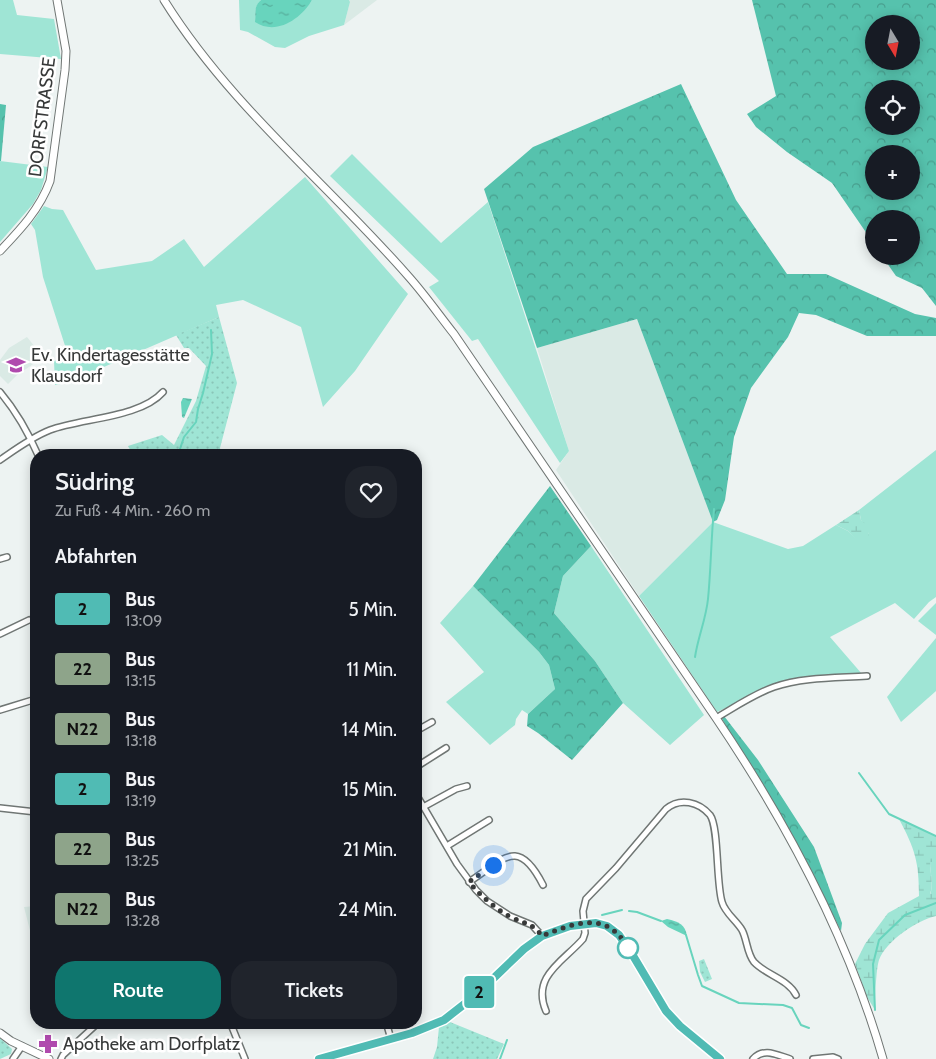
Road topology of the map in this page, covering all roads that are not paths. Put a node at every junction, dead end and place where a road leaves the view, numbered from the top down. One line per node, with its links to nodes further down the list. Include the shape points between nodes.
1 (58, 0): 3 (main road, DORFSTRASSE, via 66,51 50,181 36,210)
2 (164, 0): 16 (main road, via 204,58 235,94 409,277 454,334)
3 (0, 251)
4 (0, 392): 6 (street)
5 (163, 392): 6 (street, via 156,400 140,407 50,430)
6 (31, 439): 7 (street); 8 (street)
7 (35, 449)
8 (0, 460)
9 (7, 557): 10 (street)
10 (0, 559)
11 (29, 620): 12 (street)
12 (0, 634)
13 (867, 676): 16 (street, via 795,682 775,687 756,694)
14 (30, 701): 15 (street)
15 (0, 710)
16 (716, 718): 50 (main road, via 775,811 824,903 859,988)
17 (432, 722): 18 (street)
18 (422, 728)
19 (446, 748): 20 (street)
20 (422, 763)
21 (467, 786): 23 (street)
22 (422, 802): 23 (street)
23 (425, 806): 27 (street)
24 (0, 808): 25 (street)
25 (30, 811)
26 (489, 820): 27 (street)
27 (447, 846): 28 (street)
28 (469, 882): 29 (street, via 506,857 516,854 534,869); 31 (street, via 487,901 532,925)
29 (543, 885)
30 (584, 923): 31 (main road); 32 (street, via 586,899 598,884 610,875 670,805 693,803 704,809 715,826 722,903 741,927 753,961 789,986); 33 (street, via 583,939 548,975 542,994); 45 (main road, via 607,926 619,935 666,1011)
31 (542, 936): 38 (main road, via 444,1020)
32 (796, 995)
33 (546, 1011)
34 (91, 1029): 42 (street)
35 (233, 1029): 43 (street)
36 (388, 1029): 38 (street)
37 (0, 1033): 39 (main road)
38 (391, 1039): 44 (main road)
39 (22, 1046): 40 (street); 41 (main road)
40 (13, 1059)
41 (49, 1059)
42 (61, 1059)
43 (245, 1059)
44 (319, 1059)
45 (720, 1059)
46 (753, 1059): 47 (street, via 764,1052)
47 (790, 1059)
48 (813, 1059): 49 (street)
49 (838, 1059)
50 (883, 1059)

